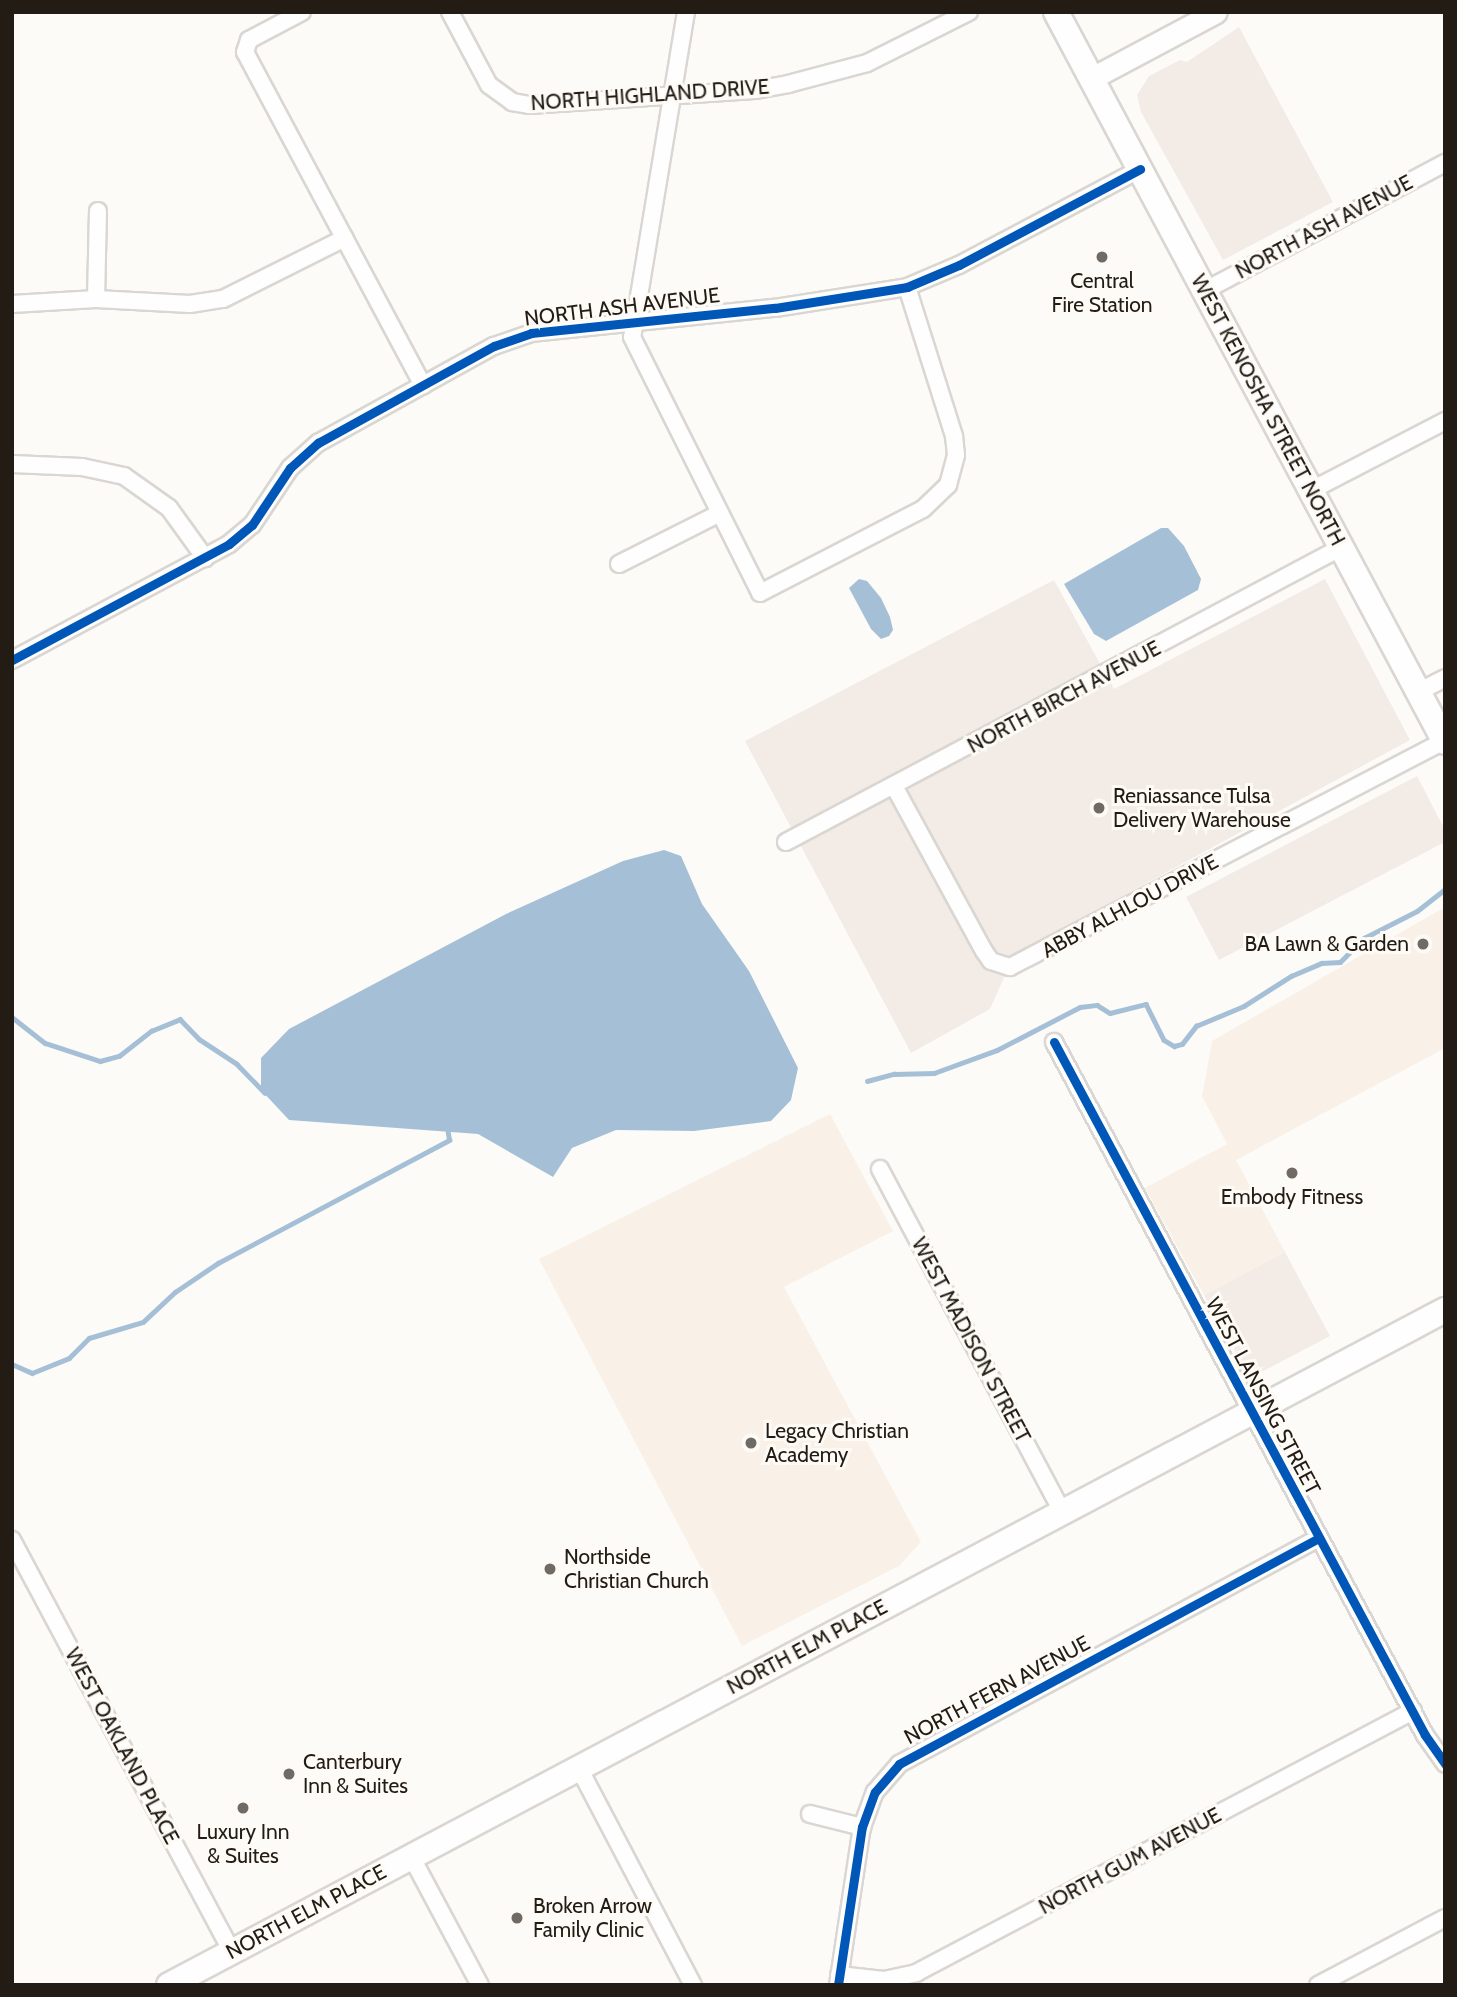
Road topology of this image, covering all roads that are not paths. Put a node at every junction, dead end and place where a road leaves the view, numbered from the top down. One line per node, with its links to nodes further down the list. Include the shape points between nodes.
1 (302, 12): 12 (street, via 245,45 245,52)
2 (450, 12): 8 (street, NORTH HIGHLAND DRIVE, via 489,85 512,102)
3 (686, 12): 8 (street)
4 (969, 12): 8 (street, NORTH HIGHLAND DRIVE, via 846,69 755,90)
5 (1056, 12): 7 (main road, WEST KENOSHA STREET NORTH)
6 (1216, 12): 7 (main road)
7 (1092, 78): 10 (main road, WEST KENOSHA STREET NORTH)
8 (672, 97): 17 (street)
9 (1445, 163): 14 (street, NORTH ASH AVENUE)
10 (1140, 169): 13 (street, NORTH ASH AVENUE, via 959,265); 14 (main road, WEST KENOSHA STREET NORTH)
11 (98, 211): 15 (street)
12 (345, 239): 15 (street, via 223,299 190,304); 18 (street)
13 (907, 286): 17 (street, NORTH ASH AVENUE, via 837,300); 22 (street, via 954,436 956,455 948,485 932,503 760,593)
14 (1204, 291): 21 (main road, WEST KENOSHA STREET NORTH)
15 (96, 299): 16 (street)
16 (12, 303)
17 (634, 323): 18 (street, NORTH ASH AVENUE, via 516,337); 22 (street, via 636,349)
18 (423, 385): 24 (street, NORTH ASH AVENUE, via 318,443 290,468 252,525)
19 (1445, 421): 21 (street)
20 (12, 464): 24 (street, via 82,467 124,476 170,508)
21 (1310, 491): 23 (main road, WEST KENOSHA STREET NORTH)
22 (720, 513): 25 (street)
23 (1340, 548): 28 (main road, WEST KENOSHA STREET NORTH); 30 (street, NORTH BIRCH AVENUE)
24 (205, 558): 26 (street, NORTH ASH AVENUE)
25 (619, 564)
26 (12, 660)
27 (1445, 678): 28 (street)
28 (1418, 692): 29 (main road, WEST KENOSHA STREET NORTH)
29 (1444, 741): 30 (street, ABBY ALHLOU DRIVE, via 1010,967 990,961)
30 (894, 786): 31 (street, NORTH BIRCH AVENUE)
31 (786, 842)
32 (1054, 1042): 35 (street, WEST LANSING STREET)
33 (880, 1169): 36 (street, WEST MADISON STREET)
34 (1445, 1310): 35 (main road, NORTH ELM PLACE)
35 (1251, 1412): 36 (main road, NORTH ELM PLACE); 37 (street, WEST LANSING STREET)
36 (1062, 1512): 41 (main road, NORTH ELM PLACE)
37 (1319, 1538): 39 (street, WEST LANSING STREET); 43 (street, NORTH FERN AVENUE, via 918,1750 881,1783)
38 (12, 1540): 46 (street, WEST OAKLAND PLACE)
39 (1413, 1712): 40 (street, WEST LANSING STREET); 47 (street, NORTH GUM AVENUE, via 916,1973 884,1980)
40 (1445, 1764)
41 (579, 1768): 44 (main road, NORTH ELM PLACE); 50 (street)
42 (810, 1814): 43 (street)
43 (862, 1827): 47 (street, NORTH FERN AVENUE)
44 (411, 1856): 46 (main road, NORTH ELM PLACE); 49 (street)
45 (1445, 1918): 51 (street)
46 (232, 1952): 48 (main road, NORTH ELM PLACE)
47 (838, 1980)
48 (169, 1985)
49 (480, 1985)
50 (693, 1985)
51 (1318, 1985)

